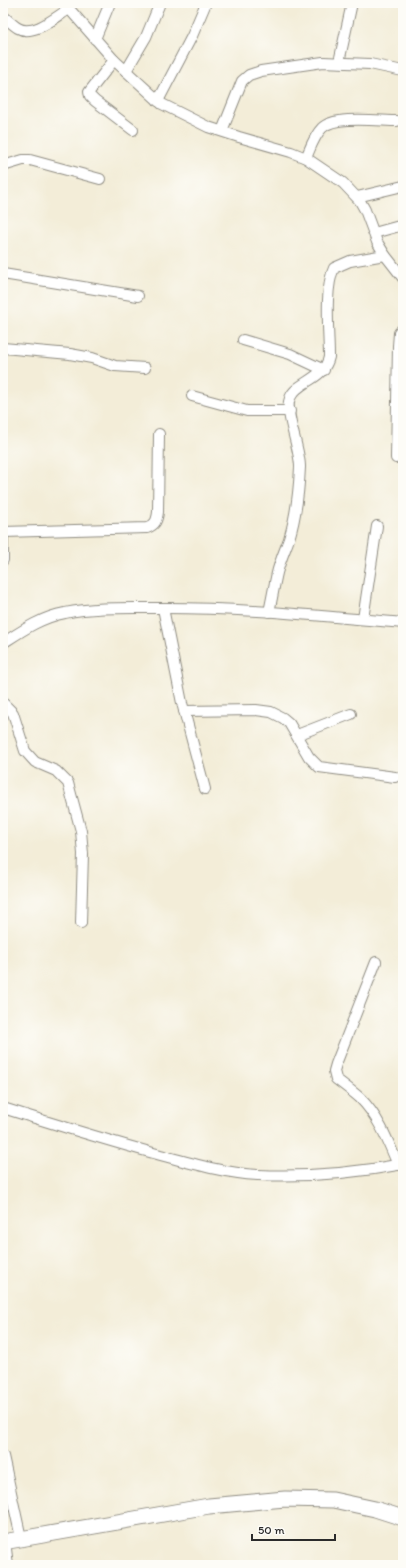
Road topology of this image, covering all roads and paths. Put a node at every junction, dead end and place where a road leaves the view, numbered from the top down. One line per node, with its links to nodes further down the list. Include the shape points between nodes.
1 (110, 3): 7 (street)
2 (160, 3): 10 (street, via 146,37)
3 (206, 3): 12 (street)
4 (352, 3): 9 (street)
5 (67, 6): 6 (street, via 35,30 28,32 18,29); 7 (street)
6 (3, 16)
7 (95, 38): 8 (street)
8 (114, 60): 10 (street); 14 (street, via 89,92 90,96)
9 (339, 62): 11 (street, via 370,64); 15 (street, via 323,62 249,75 242,81)
10 (126, 71): 12 (street)
11 (403, 71)
12 (158, 101): 15 (street, via 182,115)
13 (397, 121): 16 (street, via 350,120 328,124 322,128)
14 (133, 130)
15 (222, 131): 16 (street)
16 (306, 158): 20 (street, via 343,183)
17 (3, 166): 18 (street, via 30,160)
18 (100, 179)
19 (403, 186): 20 (street)
20 (357, 197): 22 (street)
21 (403, 225): 22 (street)
22 (374, 233): 23 (street)
23 (385, 255): 25 (street); 31 (street, via 350,261 334,268 329,298 328,357)
24 (3, 274): 26 (street)
25 (403, 278)
26 (138, 296)
27 (403, 328): 35 (street, via 399,333 398,346)
28 (243, 340): 31 (street, via 290,354)
29 (3, 348): 30 (street, via 70,354 115,366)
30 (145, 368)
31 (324, 370): 33 (street, via 293,393 290,398)
32 (192, 396): 33 (street, via 247,411)
33 (290, 411): 40 (street, via 299,454 299,480 294,522 277,573)
34 (160, 434): 37 (street, via 158,520 154,525 146,528)
35 (396, 458)
36 (377, 526): 41 (street)
37 (3, 533): 38 (street)
38 (3, 560)
39 (163, 608): 40 (street); 43 (street, via 65,613 30,625); 45 (street)
40 (269, 612): 41 (street)
41 (363, 620): 42 (street)
42 (403, 623)
43 (3, 643)
44 (3, 703): 50 (street, via 13,713 24,751 35,762 56,771 68,783 81,831)
45 (184, 711): 47 (street, via 271,712 289,723); 49 (street)
46 (351, 714): 47 (street)
47 (297, 735): 48 (street, via 309,757 319,767)
48 (395, 777)
49 (205, 789)
50 (81, 923)
51 (376, 962): 53 (street, via 334,1071 336,1079 360,1098 376,1117)
52 (3, 1108): 53 (street, via 93,1137 230,1172 258,1175 306,1174)
53 (400, 1164)
54 (3, 1456): 56 (street)
55 (403, 1518): 56 (street, via 333,1500 285,1499 209,1506)
56 (21, 1538): 57 (street)
57 (4, 1541): 58 (street)
58 (8, 1565)

